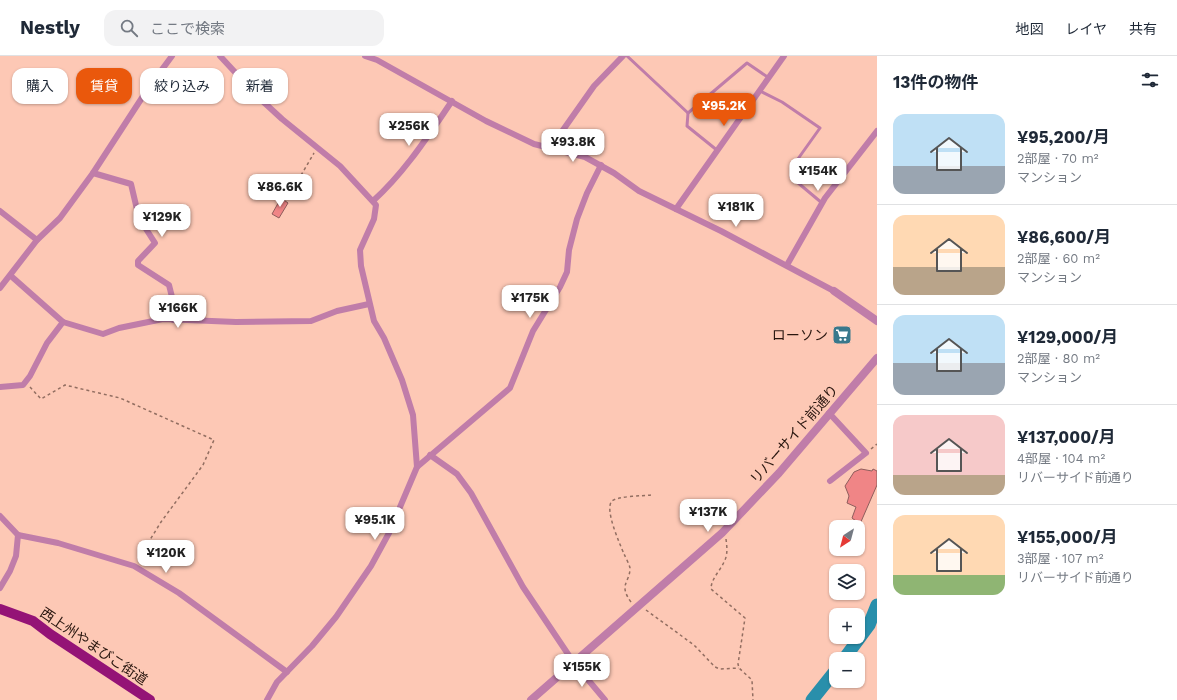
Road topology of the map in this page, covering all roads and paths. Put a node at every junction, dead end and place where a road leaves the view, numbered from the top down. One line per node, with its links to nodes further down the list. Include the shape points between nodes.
1 (172, 56): 16 (street)
2 (220, 56): 12 (street, via 282,119)
3 (365, 56): 9 (street)
4 (623, 56): 13 (street, via 594,86)
5 (627, 56): 10 (lane)
6 (784, 56): 7 (street)
7 (769, 79): 8 (street); 10 (lane, via 746,63)
8 (760, 91): 14 (street); 19 (lane, via 782,102 820,128 795,163 791,177)
9 (452, 101): 13 (street, via 527,141); 18 (street, via 389,186)
10 (688, 113): 14 (lane, via 687,126)
11 (877, 131): 19 (street)
12 (318, 146): 17 (path); 18 (street)
13 (551, 147): 15 (street, via 586,157)
14 (718, 150): 20 (street)
15 (601, 165): 20 (street, via 639,191); 35 (street, via 577,219 569,250 567,272 533,331 510,388)
16 (94, 173): 22 (street, via 60,218); 28 (street, via 131,184 139,218 155,243 138,261 138,266 169,285 172,297 170,306 176,310)
17 (289, 196)
18 (373, 200): 27 (street, via 376,212 360,250)
19 (822, 203): 23 (street)
20 (676, 209): 23 (street)
21 (0, 211): 22 (street)
22 (37, 240): 24 (street)
23 (787, 265): 26 (street)
24 (10, 276): 25 (street); 29 (street)
25 (0, 288)
26 (834, 291): 30 (street)
27 (369, 304): 28 (street, via 337,311 312,322); 36 (street, via 374,321 402,380 413,415)
28 (173, 320): 29 (street, via 164,319 119,328 103,334)
29 (62, 322): 32 (street)
30 (877, 322)
31 (877, 358): 34 (street, リバーサイド前通り)
32 (25, 382): 33 (street, via 23,386); 42 (path, via 41,399 65,385 120,398 214,440 204,466 161,522)
33 (0, 387)
34 (829, 413): 37 (street, via 866,453); 40 (street, リバーサイド前通り, via 779,473)
35 (430, 455): 36 (street); 46 (street, via 457,474 523,587)
36 (417, 467): 48 (street, via 372,566 322,634)
37 (830, 480)
38 (651, 495): 44 (path, via 619,498 612,500 610,504 612,523 630,568 626,580 626,596)
39 (0, 516): 41 (street)
40 (722, 533): 44 (street, リバーサイド前通り); 47 (path, via 726,538 727,553 710,589 745,618)
41 (18, 535): 42 (street, via 58,543); 43 (street, via 16,556)
42 (134, 566): 48 (street, via 179,593)
43 (0, 588)
44 (638, 607): 46 (street, リバーサイド前通り); 47 (path, via 694,645 715,667)
45 (0, 609): 49 (highway, 西上州やまびこ街道, via 33,621)
46 (574, 663): 51 (street, リバーサイド前通り); 52 (street)
47 (739, 668): 53 (path, via 752,680)
48 (287, 672): 50 (street, via 277,682)
49 (150, 700)
50 (267, 700)
51 (531, 700)
52 (604, 700)
53 (753, 700)

